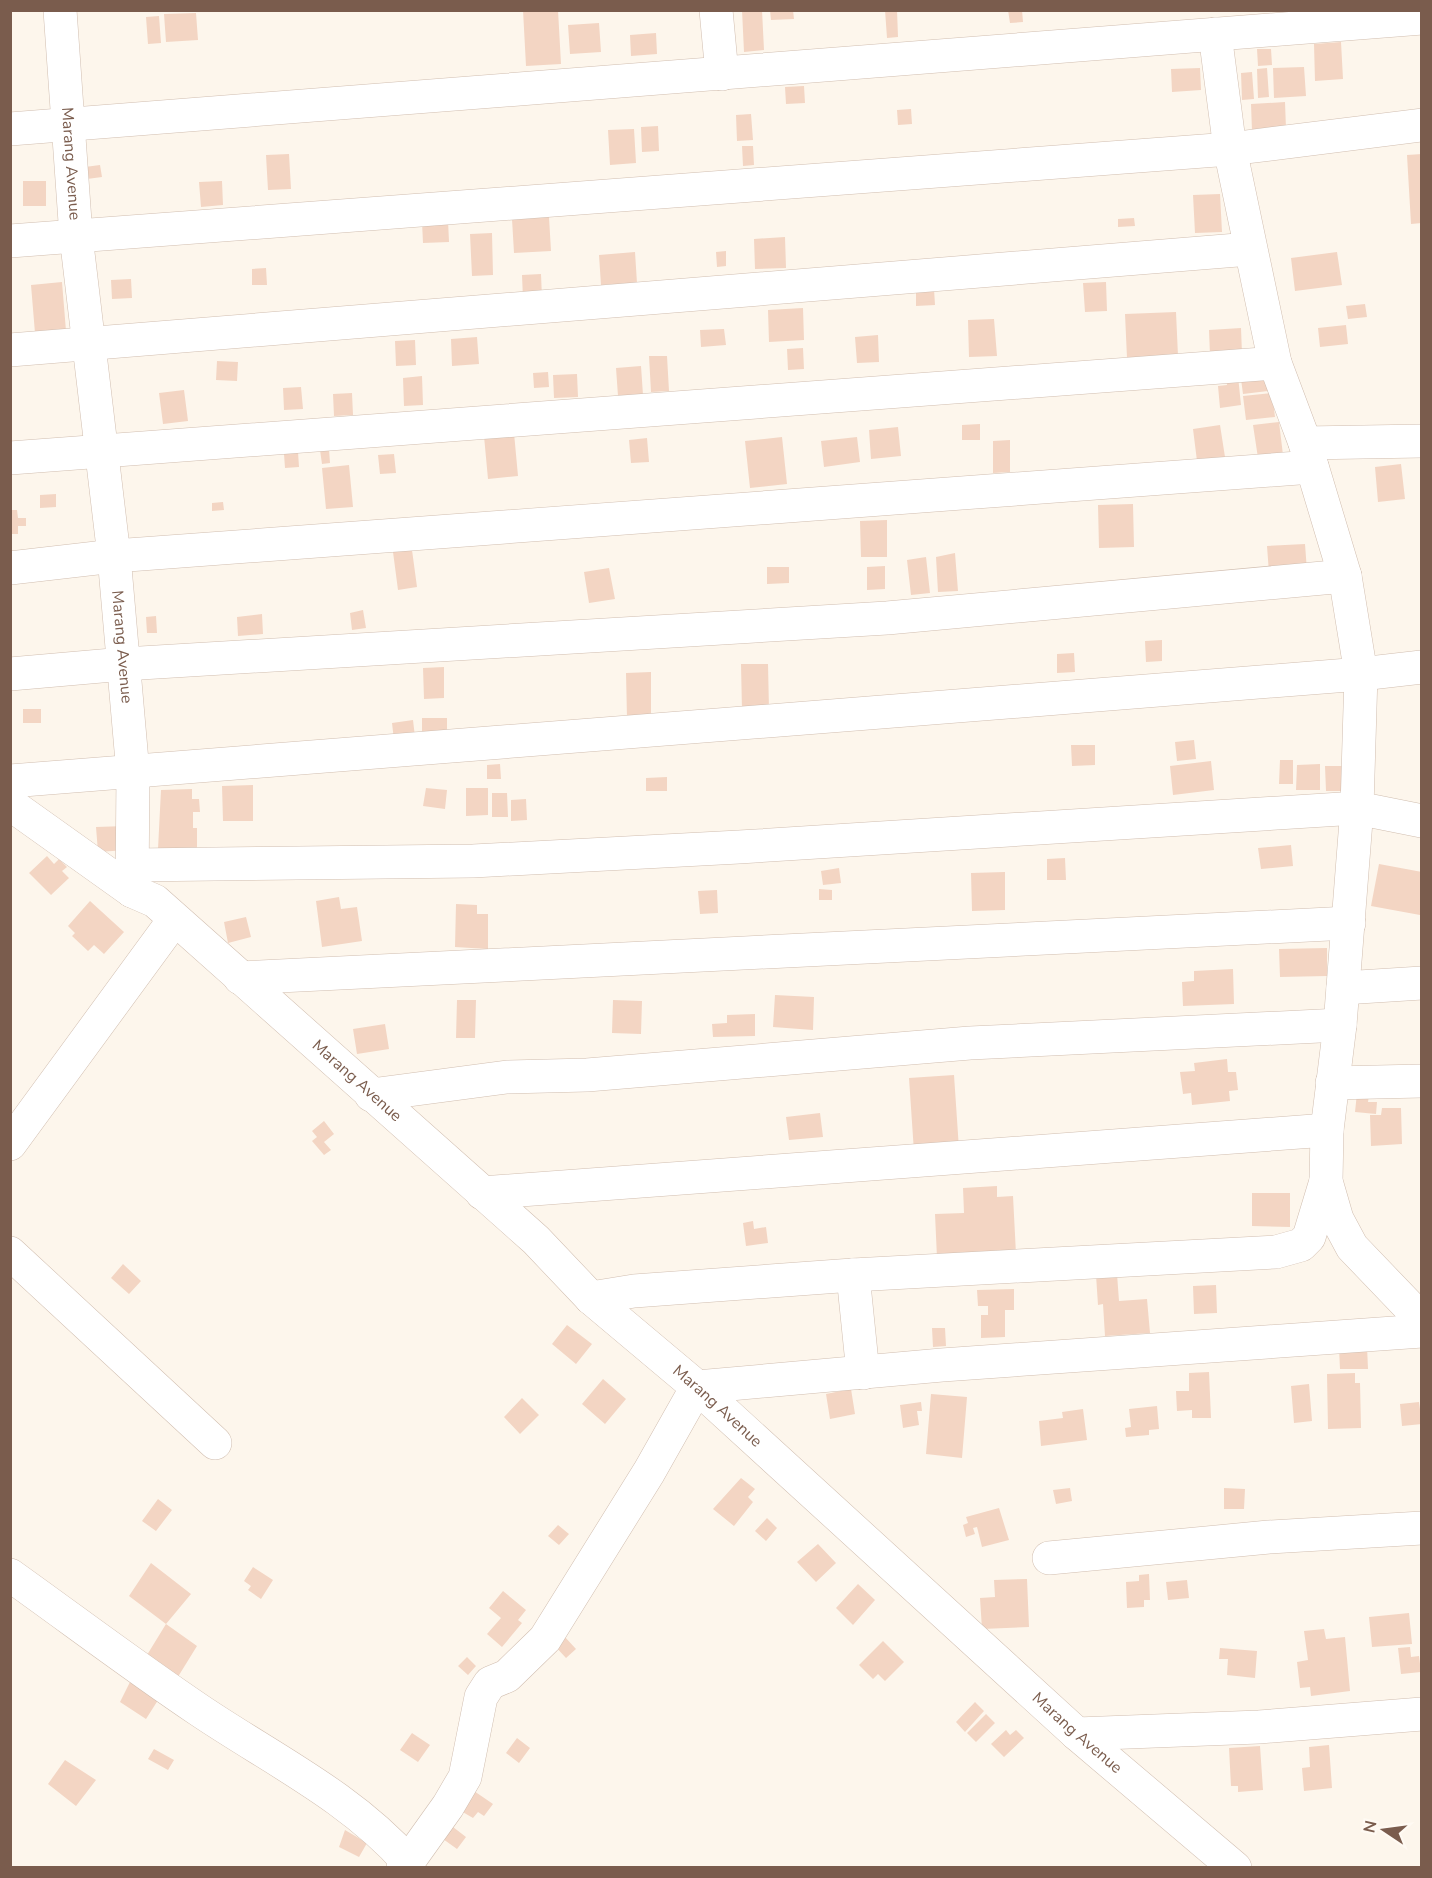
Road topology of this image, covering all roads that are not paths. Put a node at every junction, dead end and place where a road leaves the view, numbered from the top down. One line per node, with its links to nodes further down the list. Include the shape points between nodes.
1 (60, 10): 7 (street, Marang Avenue)
2 (716, 10): 6 (street)
3 (1373, 16): 4 (street); 5 (street)
4 (1422, 18)
5 (1215, 34): 6 (street); 10 (street)
6 (722, 74): 7 (street)
7 (68, 125): 9 (street); 11 (street, Marang Avenue)
8 (1422, 125): 10 (street)
9 (10, 129)
10 (1230, 149): 11 (street); 13 (street)
11 (76, 236): 12 (street); 14 (street, Marang Avenue)
12 (10, 242)
13 (1250, 249): 14 (street); 16 (street)
14 (88, 344): 15 (street); 18 (street, Marang Avenue)
15 (10, 350)
16 (1275, 363): 18 (street); 19 (street)
17 (1422, 441): 19 (street)
18 (102, 451): 20 (street); 21 (street, Marang Avenue)
19 (1309, 455): 21 (street); 23 (street)
20 (10, 458)
21 (114, 556): 22 (street); 24 (street, Marang Avenue)
22 (10, 568)
23 (1344, 576): 24 (street, via 887,618); 27 (street)
24 (123, 664): 26 (street); 28 (street, Marang Avenue)
25 (1422, 667): 27 (street)
26 (10, 674)
27 (1361, 674): 28 (street); 31 (street)
28 (133, 773): 29 (street); 33 (street, Marang Avenue)
29 (10, 781)
30 (10, 804): 33 (street)
31 (1357, 808): 32 (street); 33 (street, via 739,848); 35 (street)
32 (1422, 821)
33 (133, 878): 34 (street, Marang Avenue)
34 (174, 920): 36 (street, Marang Avenue); 44 (street)
35 (1349, 923): 36 (street); 38 (street)
36 (240, 978): 42 (street, Marang Avenue)
37 (1422, 983): 38 (street)
38 (1343, 988): 39 (street)
39 (1340, 1025): 41 (street); 42 (street, via 970,1043 587,1075 507,1077)
40 (1422, 1081): 41 (street)
41 (1332, 1083): 43 (street)
42 (371, 1095): 46 (street, Marang Avenue)
43 (1327, 1130): 45 (street); 46 (street)
44 (10, 1144)
45 (1326, 1181): 48 (street, via 1309,1237 1301,1245 1276,1252); 50 (street, via 1337,1219 1352,1247)
46 (482, 1193): 49 (street, Marang Avenue, via 536,1240)
47 (10, 1253): 54 (street)
48 (853, 1275): 49 (street, via 634,1291); 52 (street)
49 (591, 1298): 53 (street, Marang Avenue)
50 (1422, 1320)
51 (1422, 1331): 52 (street)
52 (863, 1372): 53 (street, via 775,1383)
53 (697, 1387): 59 (street, Marang Avenue); 60 (street, via 545,1639 516,1669 490,1683 481,1697 465,1777)
54 (215, 1443)
55 (1422, 1528): 56 (street, via 1257,1538)
56 (1048, 1558)
57 (10, 1575): 60 (street, via 199,1711 287,1765 373,1826)
58 (1422, 1714): 59 (street, via 1259,1727)
59 (1077, 1734): 61 (street, Marang Avenue)
60 (406, 1865)
61 (1235, 1868)

